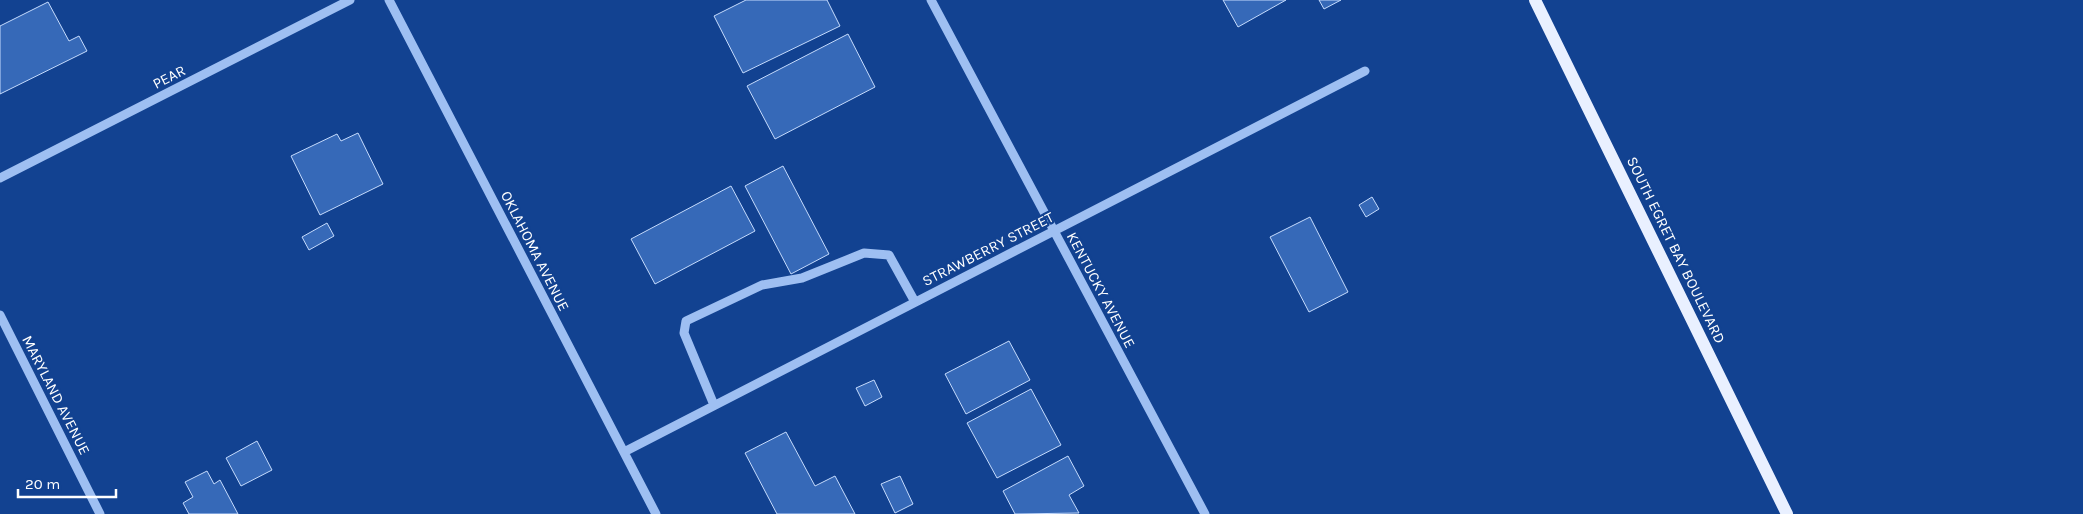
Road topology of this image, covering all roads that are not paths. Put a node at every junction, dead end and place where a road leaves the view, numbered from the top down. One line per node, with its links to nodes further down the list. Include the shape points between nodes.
1 (350, 0): 6 (street, PEAR)
2 (389, 0): 11 (street, OKLAHOMA AVENUE)
3 (931, 0): 7 (street, KENTUCKY AVENUE)
4 (1535, 0): 15 (main road, SOUTH EGRET BAY BOULEVARD)
5 (1366, 71): 7 (street, STRAWBERRY STREET)
6 (0, 178)
7 (1053, 231): 8 (street, STRAWBERRY STREET); 14 (street, KENTUCKY AVENUE)
8 (916, 302): 10 (street, STRAWBERRY STREET); 10 (street, via 889,255 864,253 802,278 762,285 686,321 684,332)
9 (0, 316): 12 (street, MARYLAND AVENUE)
10 (714, 405): 11 (street, STRAWBERRY STREET)
11 (624, 452): 13 (street, OKLAHOMA AVENUE)
12 (100, 514)
13 (656, 514)
14 (1205, 514)
15 (1787, 514)

